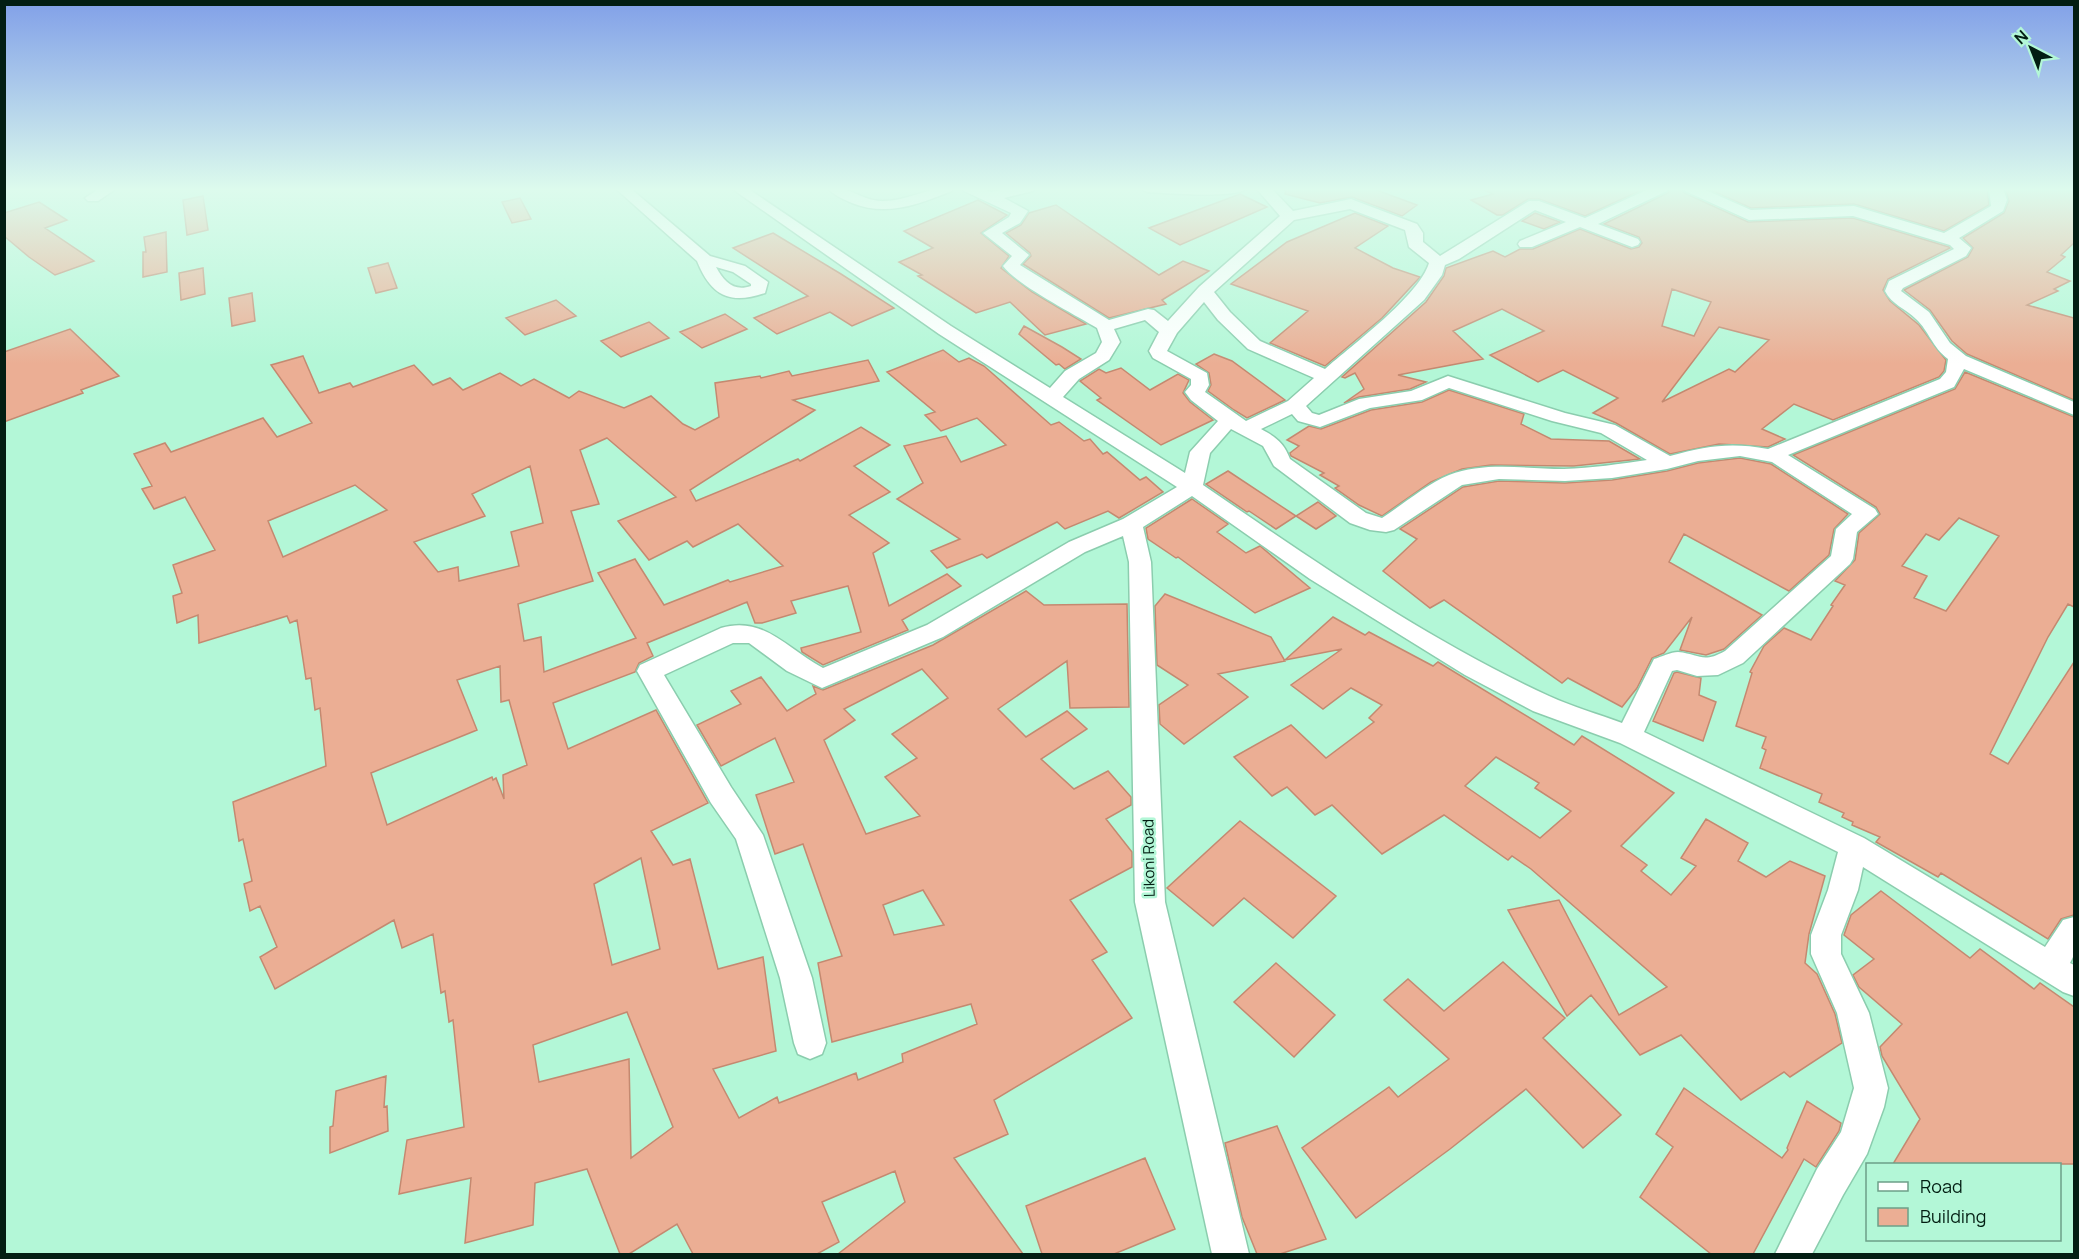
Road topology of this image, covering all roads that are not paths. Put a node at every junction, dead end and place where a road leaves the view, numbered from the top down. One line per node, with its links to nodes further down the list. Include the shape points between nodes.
1 (690, 247): 8 (street)
2 (824, 247): 15 (street)
3 (1010, 247): 11 (street, via 1021,255 1011,266 1023,276)
4 (1255, 247): 10 (street)
5 (1419, 247): 9 (street)
6 (1467, 247): 9 (street)
7 (1962, 247): 13 (street, via 1960,253 1895,285 1893,291 1923,316 1942,347)
8 (704, 259)
9 (1438, 262): 14 (street, via 1434,275 1418,296)
10 (1205, 291): 12 (street); 14 (street, via 1254,345)
11 (1107, 326): 12 (street, via 1148,314); 15 (street, via 1111,342 1103,356 1072,375)
12 (1169, 331): 18 (street, via 1159,354 1200,377 1195,392)
13 (1960, 360): 17 (street); 19 (street, via 1955,362 1947,383)
14 (1327, 377): 16 (street)
15 (1052, 399): 21 (street)
16 (1295, 405): 18 (street); 20 (street, via 1305,417 1320,421 1366,403 1415,396 1448,382 1608,429)
17 (2074, 409)
18 (1237, 425): 20 (street, via 1274,446 1281,462 1358,518 1386,525 1463,477 1499,473 1565,475); 21 (street, via 1200,452)
19 (1770, 455): 20 (street, via 1721,451); 23 (street, via 1867,514 1847,529 1842,559 1734,657 1718,666 1697,667 1677,661 1664,665)
20 (1667, 464)
21 (1192, 487): 22 (street); 23 (street, via 1317,574 1474,669 1542,704)
22 (1131, 524): 27 (street, via 1077,547 935,631 822,679 754,634 743,632 730,634 649,671 749,835 796,978); 28 (street, Likoni Road, via 1140,562 1150,902)
23 (1629, 736): 24 (street)
24 (1854, 846): 26 (street); 29 (street, via 1826,935 1826,954 1853,1013 1871,1088 1855,1142)
25 (2074, 930): 26 (street)
26 (2062, 974)
27 (810, 1043)
28 (1231, 1254)
29 (1793, 1254)

